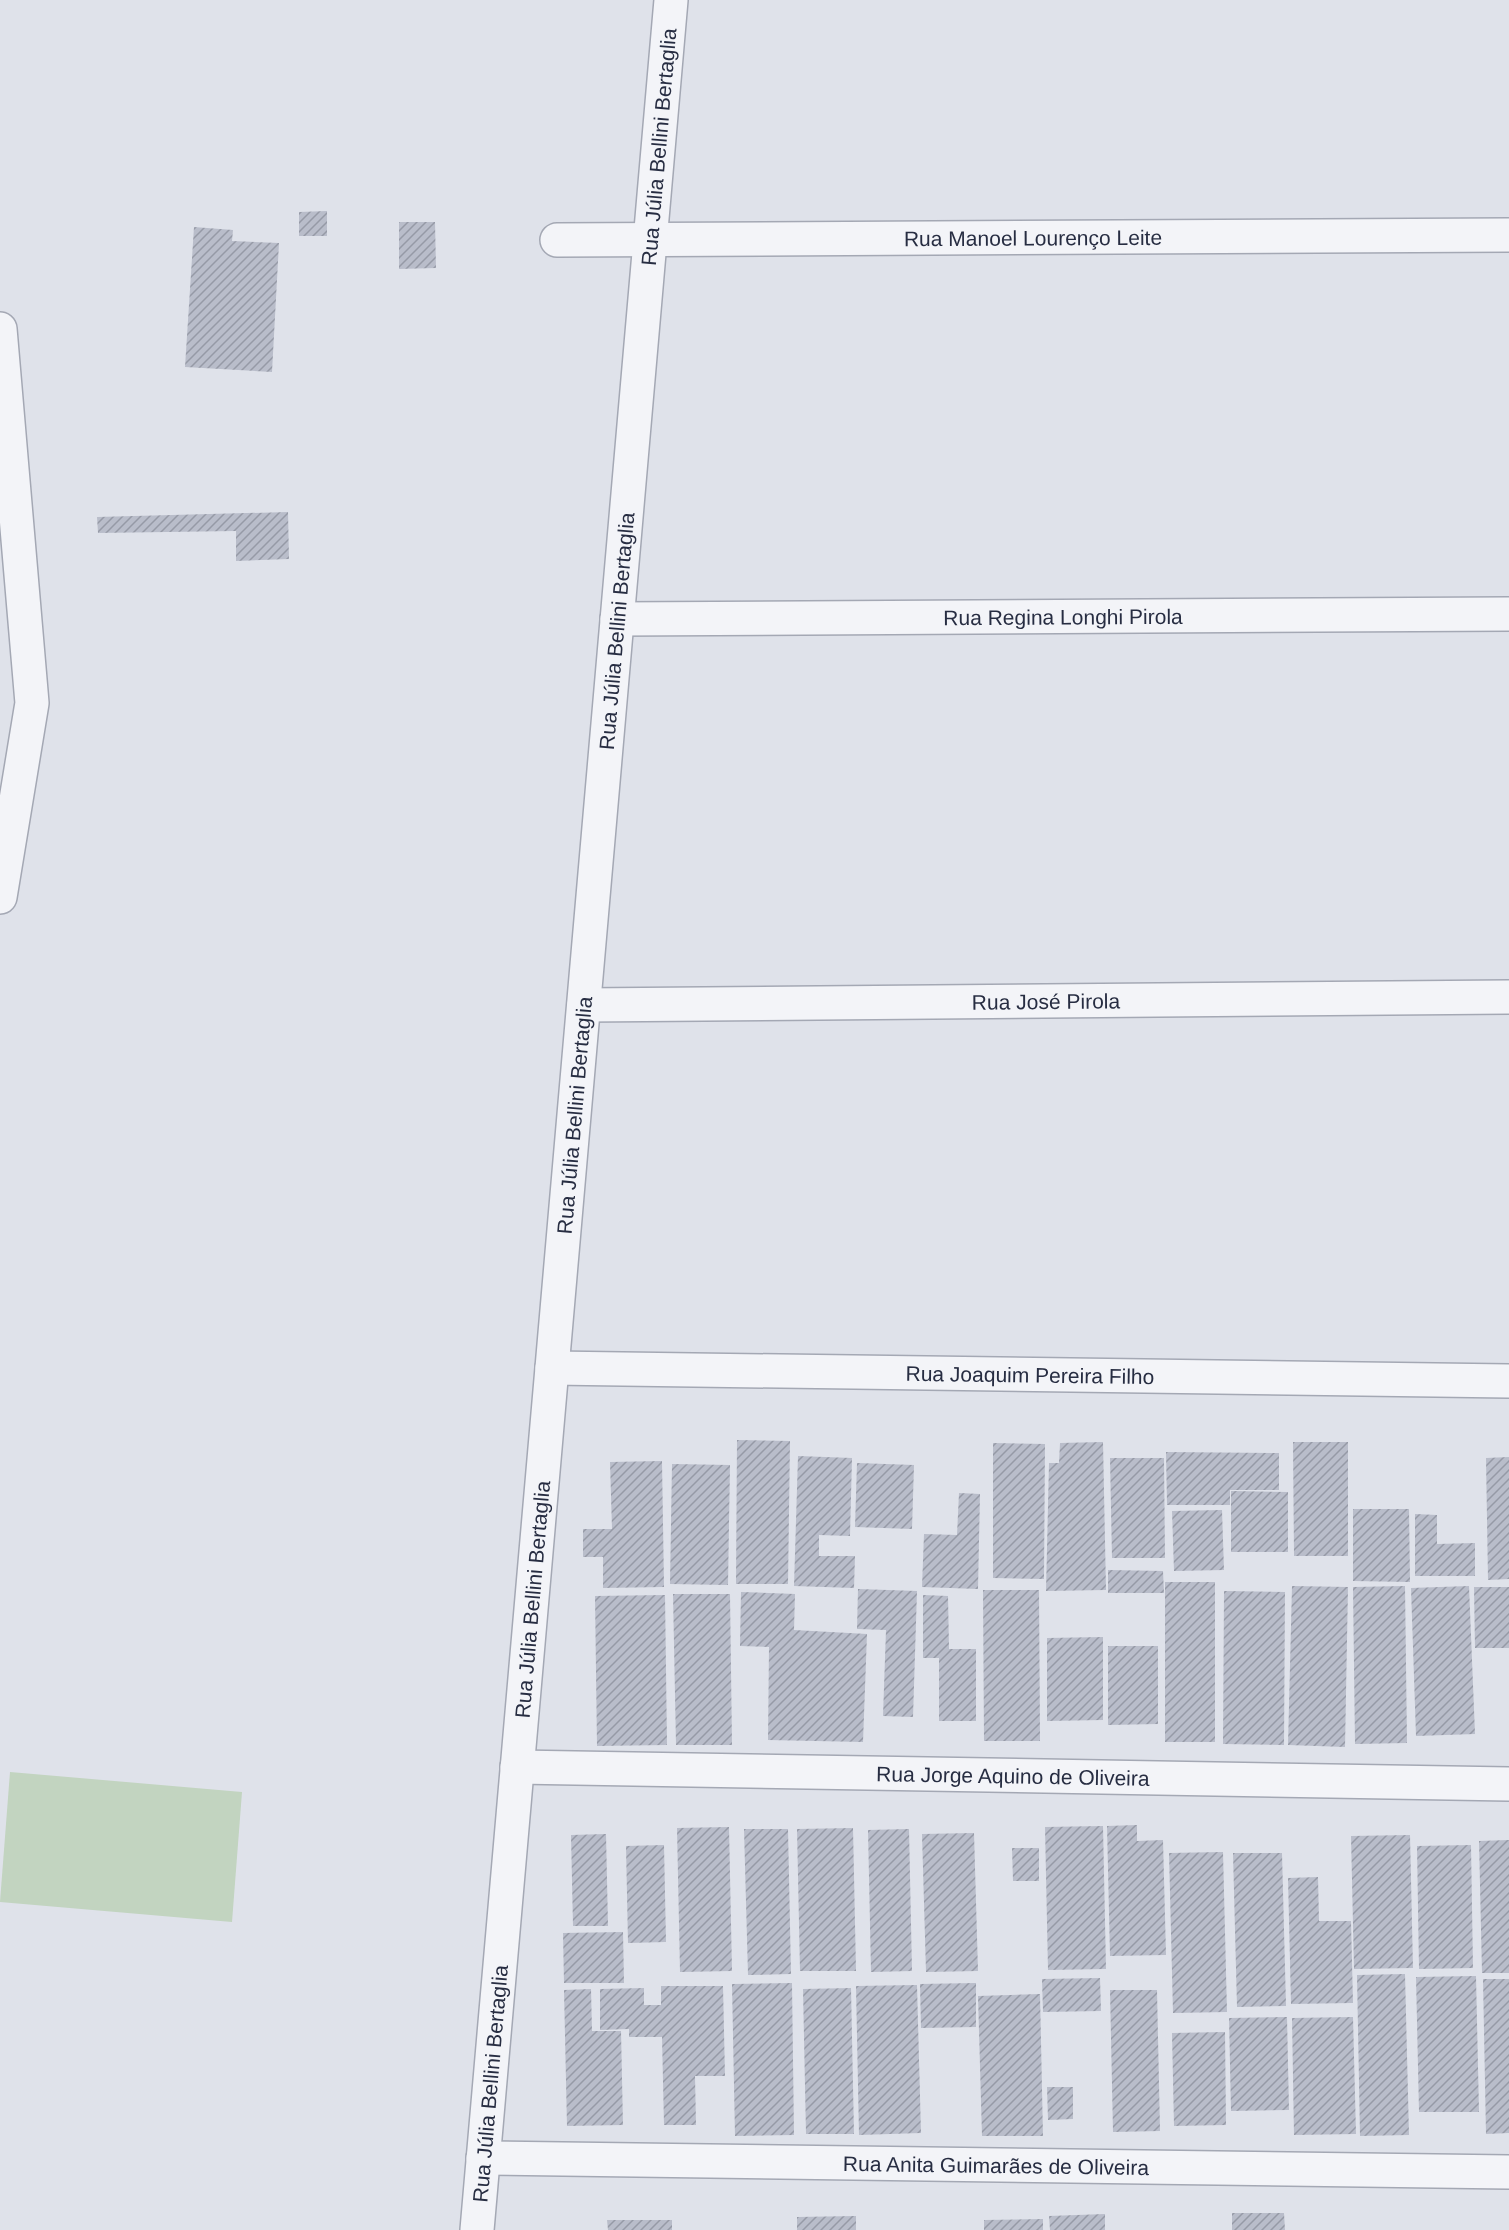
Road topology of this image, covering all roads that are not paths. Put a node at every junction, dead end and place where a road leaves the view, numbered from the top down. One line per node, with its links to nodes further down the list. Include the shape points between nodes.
1 (671, 0): 4 (street, Rua Júlia Bellini Bertaglia)
2 (1509, 235): 4 (street, Rua Manoel Lourenço Leite)
3 (557, 240): 4 (street, Rua Manoel Lourenço Leite)
4 (650, 240): 7 (street, Rua Júlia Bellini Bertaglia)
5 (0, 329): 8 (street, via 32,703)
6 (1509, 614): 7 (street, Rua Regina Longhi Pirola)
7 (617, 619): 10 (street, Rua Júlia Bellini Bertaglia)
8 (0, 897)
9 (1509, 996): 10 (street, Rua José Pirola)
10 (584, 1005): 11 (street, Rua Júlia Bellini Bertaglia)
11 (552, 1368): 12 (street, Rua Joaquim Pereira Filho); 13 (street, Rua Júlia Bellini Bertaglia)
12 (1509, 1381)
13 (517, 1767): 14 (street, Rua Jorge Aquino de Oliveira); 15 (street, Rua Júlia Bellini Bertaglia)
14 (1509, 1784)
15 (483, 2158): 16 (street, Rua Anita Guimarães de Oliveira); 17 (street, Rua Júlia Bellini Bertaglia)
16 (1509, 2172)
17 (477, 2230)

